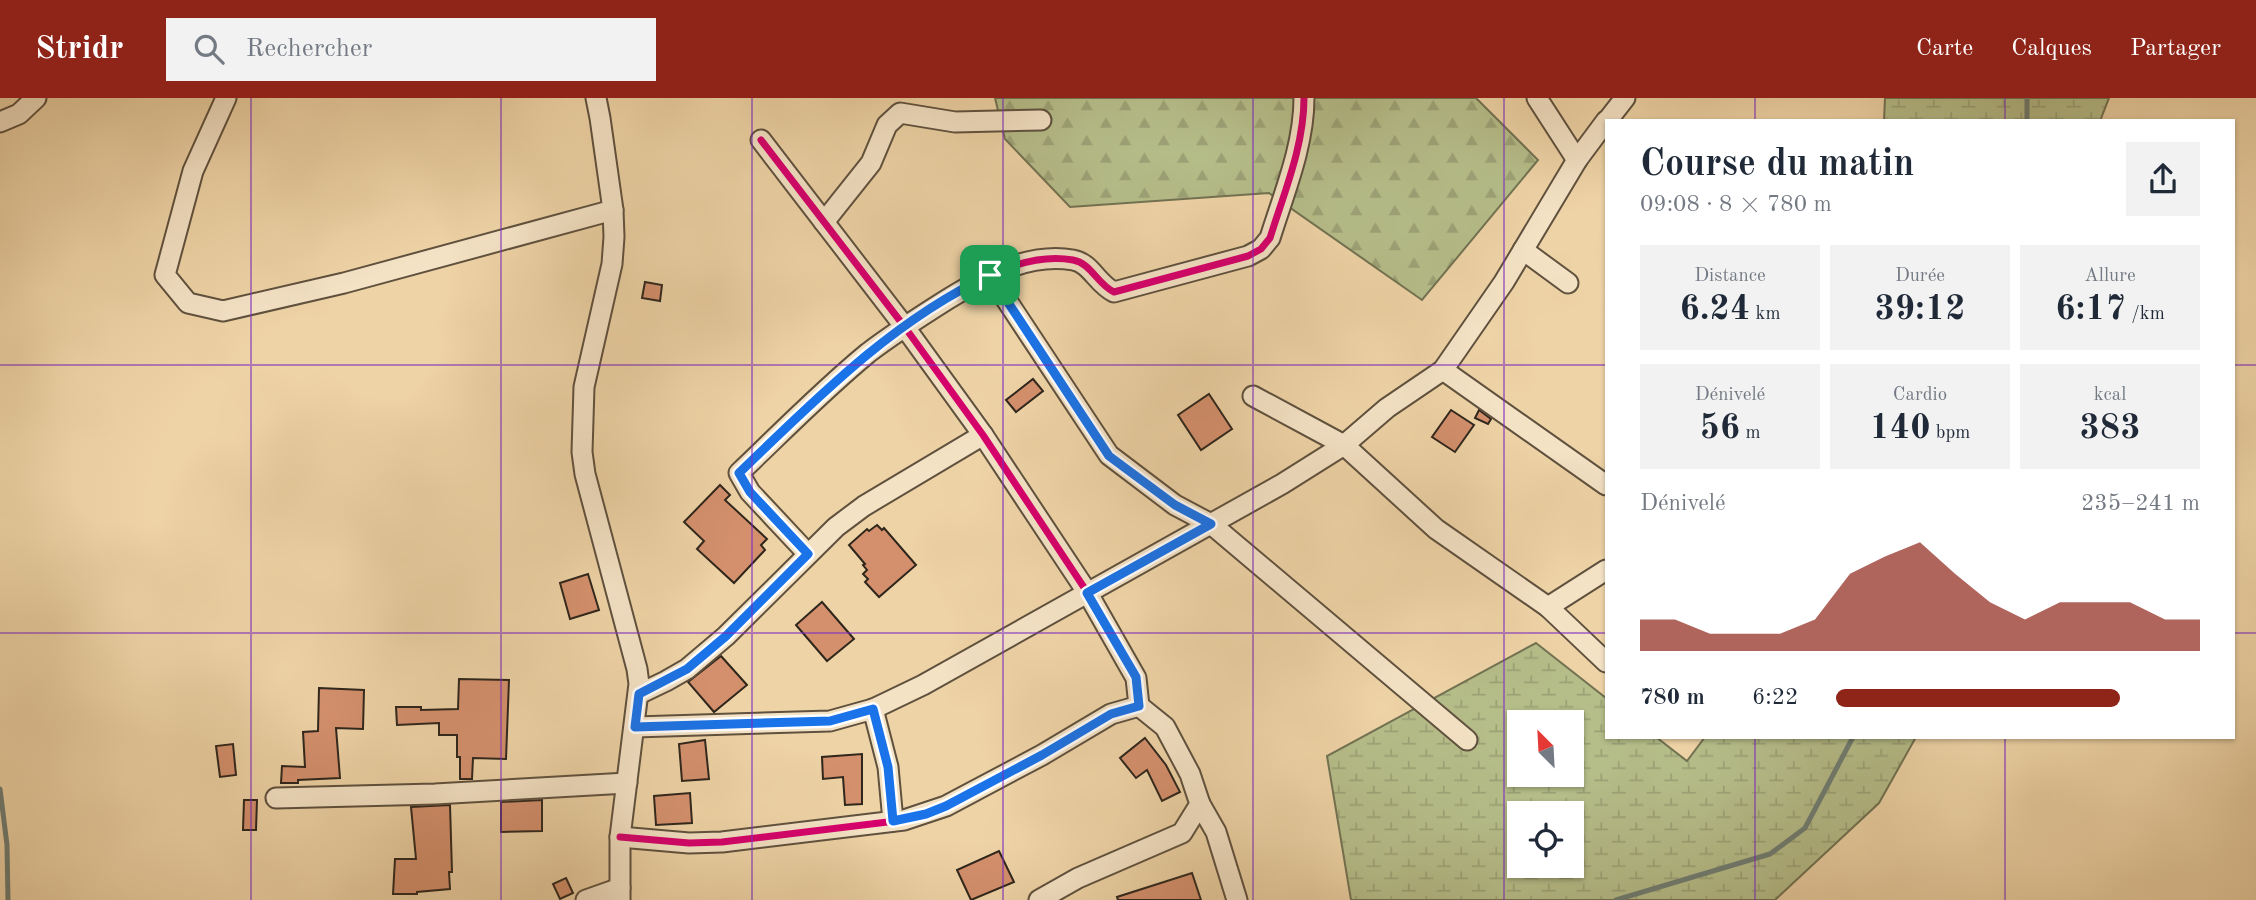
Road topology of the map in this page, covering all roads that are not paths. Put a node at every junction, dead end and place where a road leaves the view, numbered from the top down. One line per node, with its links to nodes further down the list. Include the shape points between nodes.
1 (37, 98): 9 (street, via 19,114)
2 (226, 98): 13 (street, via 192,171 165,275 188,303 223,311)
3 (596, 98): 13 (street)
4 (1304, 98): 16 (street, via 1300,138 1270,238 1261,249 1114,292 1087,267 1060,258 1028,262)
5 (1537, 98): 12 (street)
6 (1625, 98): 7 (street)
7 (1609, 119)
8 (1041, 120): 14 (street, via 955,122 901,113 887,125 871,163)
9 (0, 122)
10 (1605, 124): 12 (street)
11 (761, 140): 14 (street)
12 (1577, 160): 15 (street)
13 (613, 210): 30 (street, via 612,264 584,387 582,452 584,474 638,669)
14 (824, 222): 18 (street)
15 (1523, 250): 17 (street); 19 (street)
16 (990, 275): 18 (street); 24 (street, via 1109,456 1175,505)
17 (1568, 283)
18 (904, 326): 21 (street); 25 (street, via 835,381 739,473 750,492)
19 (1443, 370): 22 (street, via 1387,408); 23 (street)
20 (1253, 396): 22 (street)
21 (983, 435): 25 (street, via 864,506); 27 (street)
22 (1344, 445): 24 (street); 28 (street, via 1436,530)
23 (1605, 484)
24 (1211, 524): 27 (street); 34 (street)
25 (808, 554): 30 (street, via 687,669)
26 (1605, 571): 28 (street)
27 (1087, 593): 31 (street, via 1136,677); 32 (street)
28 (1548, 607): 29 (street)
29 (1605, 661)
30 (639, 694): 33 (street)
31 (1139, 706): 37 (street, via 1165,727); 38 (street, via 1111,714 946,806)
32 (873, 709): 33 (street, via 830,721); 38 (street, via 888,767)
33 (635, 727): 35 (street)
34 (1466, 740)
35 (627, 783): 36 (street); 39 (street)
36 (276, 798)
37 (1200, 804): 42 (street, via 1182,833); 43 (street, via 1216,832)
38 (893, 821): 39 (street, via 722,842)
39 (620, 837): 40 (street)
40 (620, 894): 41 (street)
41 (586, 900)
42 (1039, 900)
43 (1237, 900)

